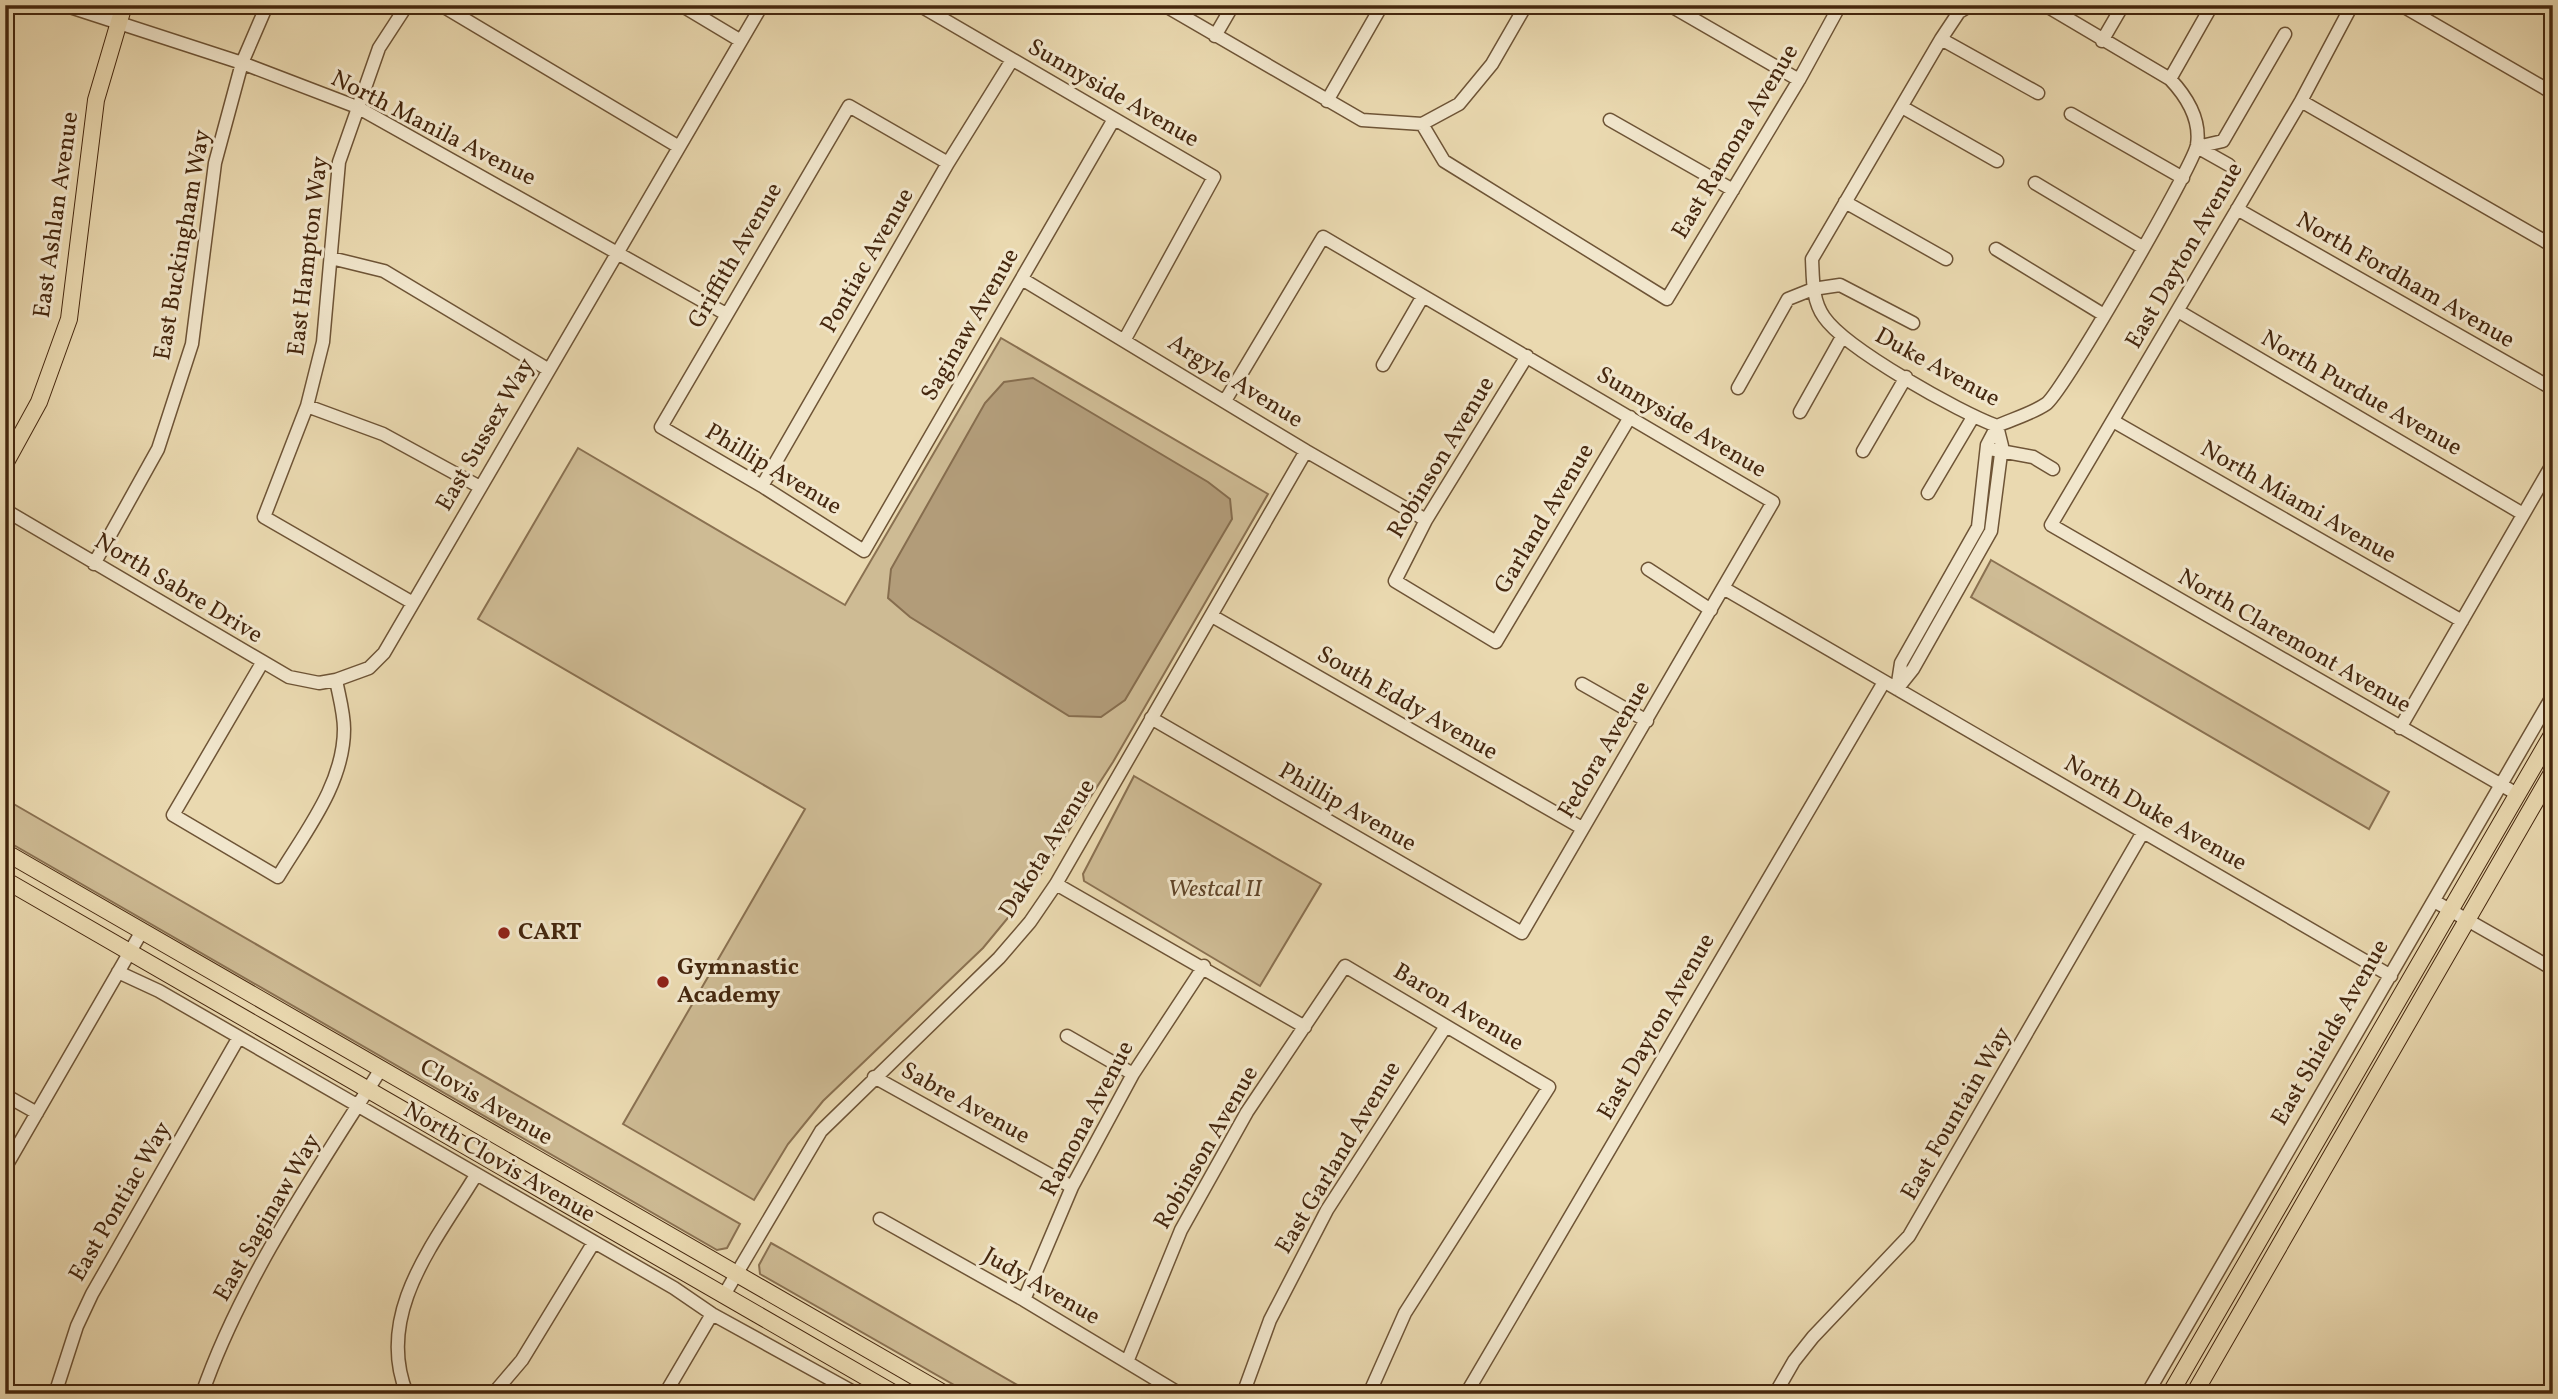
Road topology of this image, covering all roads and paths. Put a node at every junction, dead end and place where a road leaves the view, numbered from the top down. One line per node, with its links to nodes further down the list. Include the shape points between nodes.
1 (64, 5): 22 (street, North Manila Avenue)
2 (124, 5): 22 (main road, East Ashlan Avenue)
3 (267, 5): 29 (street, East Buckingham Way)
4 (407, 5): 36 (street, East Hampton Way, via 379,48)
5 (441, 5): 42 (street)
6 (681, 5): 26 (street)
7 (762, 5): 26 (street, East Sussex Way)
8 (919, 5): 21 (street, Sunnyside Avenue)
9 (1164, 5): 24 (street)
10 (1233, 5): 24 (street)
11 (1382, 5): 34 (street)
12 (1526, 5): 41 (street, via 1492,64 1459,104)
13 (1839, 5): 31 (street, East Ramona Avenue)
14 (1971, 5): 25 (street, Duke Avenue, via 1959,12)
15 (2045, 5): 27 (street)
16 (2123, 5): 27 (street)
17 (2212, 5): 30 (street)
18 (2352, 5): 35 (street, East Dayton Avenue)
19 (2401, 5): 33 (street)
20 (1671, 6): 31 (street)
21 (934, 9): 28 (street, Sunnyside Avenue)
22 (117, 24): 29 (street, North Manila Avenue); 81 (main road, East Ashlan Avenue, via 96,100 69,319 39,402)
23 (2285, 34): 43 (street, via 2224,141)
24 (1215, 36): 34 (street)
25 (1941, 39): 32 (street); 37 (street, Duke Avenue)
26 (741, 41): 42 (street, East Sussex Way)
27 (2102, 41): 30 (street)
28 (1012, 60): 39 (street, Sunnyside Avenue); 45 (street, Pontiac Avenue)
29 (242, 63): 36 (street, North Manila Avenue); 96 (street, East Buckingham Way, via 215,163 192,344 158,449)
30 (2170, 79): 43 (street, via 2185,95 2198,124)
31 (1799, 80): 49 (street, East Ramona Avenue)
32 (2038, 93)
33 (2553, 93)
34 (1327, 101): 41 (street, via 1362,120)
35 (2301, 101): 51 (street, East Dayton Avenue); 52 (street)
36 (357, 107): 55 (street, North Manila Avenue); 56 (street, East Hampton Way, via 339,162)
37 (1902, 107): 44 (street); 50 (street, Duke Avenue)
38 (2071, 114): 47 (street)
39 (1114, 118): 58 (street, Saginaw Avenue); 66 (street, Sunnyside Avenue, via 1214,177)
40 (1609, 120): 49 (street)
41 (1422, 124): 49 (street, East Ramona Avenue, via 1444,161 1667,299)
42 (679, 147): 55 (street, East Sussex Way)
43 (2197, 147): 46 (street); 47 (street, Duke Avenue)
44 (1997, 160)
45 (948, 163): 62 (street, Griffith Avenue, via 849,106); 88 (street, Pontiac Avenue)
46 (2229, 165)
47 (2183, 178): 53 (street, Duke Avenue)
48 (2035, 183): 53 (street)
49 (1733, 190)
50 (1845, 202): 57 (street); 59 (street, Duke Avenue, via 1812,259)
51 (2236, 209): 61 (street, East Dayton Avenue); 72 (street, North Fordham Avenue)
52 (2553, 246)
53 (2142, 247): 63 (street, Duke Avenue)
54 (1996, 248): 63 (street)
55 (618, 251): 62 (street, North Manila Avenue); 69 (street, East Sussex Way)
56 (331, 258): 69 (street, via 384,271); 74 (street, East Hampton Way, via 323,342)
57 (1945, 259)
58 (1022, 279): 66 (street, Argyle Avenue); 95 (street, Saginaw Avenue)
59 (1813, 289): 64 (street, via 1840,285); 65 (street, Duke Avenue, via 1822,315); 71 (street, via 1788,299)
60 (1423, 296): 67 (street, Sunnyside Avenue); 68 (street); 73 (street, Sunnyside Avenue, via 1323,237)
61 (2178, 311): 78 (street, East Dayton Avenue); 92 (street, North Purdue Avenue)
62 (726, 314): 80 (street, Griffith Avenue)
63 (2104, 315): 79 (street, Duke Avenue, via 2048,403)
64 (1913, 323)
65 (1842, 337): 70 (street, Duke Avenue); 75 (street)
66 (1125, 339): 73 (street, Argyle Avenue)
67 (1527, 356): 76 (street, Sunnyside Avenue); 93 (street, Robinson Avenue)
68 (1382, 365)
69 (549, 370): 89 (street, East Sussex Way)
70 (1906, 377): 77 (street, Duke Avenue); 84 (street)
71 (1738, 388)
72 (2553, 389)
73 (1225, 401): 83 (street, Argyle Avenue)
74 (307, 406): 89 (street, via 383,434); 100 (street, East Hampton Way, via 264,517)
75 (1800, 412)
76 (1630, 417): 98 (street, Garland Avenue, via 1496,642); 99 (street, Sunnyside Avenue, via 1773,502)
77 (1973, 417): 79 (street, Duke Avenue); 90 (street)
78 (2113, 421): 94 (street, East Dayton Avenue); 103 (street, North Miami Avenue)
79 (1997, 426): 82 (street)
80 (661, 427): 88 (street, Phillip Avenue)
81 (11, 438): 86 (main road, East Ashlan Avenue)
82 (1994, 450): 87 (street, via 2033,457); 108 (street, via 1991,531)
83 (1306, 452): 93 (street, Argyle Avenue); 102 (street, Dakota Avenue)
84 (1863, 452)
85 (2553, 463): 92 (street)
86 (5, 464)
87 (2053, 469)
88 (762, 486): 95 (street, Phillip Avenue)
89 (480, 487): 100 (street, East Sussex Way)
90 (1928, 493)
91 (5, 510): 96 (street, North Sabre Drive)
92 (2523, 514): 103 (street)
93 (1426, 520): 98 (street, Robinson Avenue)
94 (2050, 525): 112 (street, North Claremont Avenue)
95 (864, 551)
96 (94, 564): 104 (street, North Sabre Drive)
97 (1648, 569): 101 (street)
98 (1395, 582)
99 (1725, 589): 101 (street, Fedora Avenue); 106 (street)
100 (413, 603): 105 (street, East Sussex Way, via 378,660 358,674)
101 (1711, 610): 111 (street, Fedora Avenue)
102 (1212, 616): 110 (street, Dakota Avenue); 117 (street, South Eddy Avenue)
103 (2462, 621): 112 (street)
104 (262, 663): 105 (street, North Sabre Drive, via 303,681); 105 (street, via 173,816 278,877 333,784 339,765 344,728)
105 (336, 680)
106 (1884, 682): 108 (street, North Duke Avenue); 167 (street, East Dayton Avenue)
107 (1582, 684): 111 (street)
108 (1897, 690): 118 (street, North Duke Avenue)
109 (2553, 695): 115 (street, East Shields Avenue)
110 (1152, 718): 121 (street, Dakota Avenue); 126 (street, Phillip Avenue)
111 (1647, 721): 117 (street, Fedora Avenue)
112 (2400, 728): 115 (street, North Claremont Avenue)
113 (2553, 733): 116 (main road, East Shields Avenue)
114 (2553, 771): 124 (main road)
115 (2500, 784): 116 (street, North Claremont Avenue); 122 (street, East Shields Avenue)
116 (2517, 794): 123 (main road, East Shields Avenue)
117 (1582, 828): 126 (street, Fedora Avenue)
118 (2143, 832): 132 (street, North Duke Avenue); 168 (street, East Fountain Way, via 1909,1236 1813,1337)
119 (5, 852): 125 (main road, Clovis Avenue)
120 (5, 880): 127 (main road, Clovis Avenue)
121 (1056, 884): 128 (street); 139 (street, Dakota Avenue, via 999,958)
122 (2434, 901): 123 (street); 132 (street, East Shields Avenue)
123 (2452, 910): 124 (street); 155 (main road, East Shields Avenue)
124 (2467, 918): 130 (street); 170 (main road)
125 (142, 930): 127 (street); 137 (main road, Clovis Avenue)
126 (1521, 933)
127 (130, 951): 131 (street); 140 (main road, Clovis Avenue)
128 (1204, 966): 134 (street); 138 (street, Ramona Avenue)
129 (1345, 966): 133 (street, Baron Avenue); 134 (street, Robinson Avenue)
130 (2553, 970)
131 (118, 972): 136 (street, North Clovis Avenue, via 159,990); 143 (street)
132 (2391, 976): 169 (street, East Shields Avenue)
133 (1446, 1026): 165 (street, East Garland Avenue, via 1327,1210 1270,1320); 166 (street, Baron Avenue, via 1549,1087 1405,1313)
134 (1305, 1027): 153 (street, Robinson Avenue, via 1247,1112 1181,1230)
135 (1067, 1035): 138 (street)
136 (239, 1037): 142 (street, North Clovis Avenue); 156 (street, East Pontiac Way, via 92,1294)
137 (381, 1069): 140 (street, East Saginaw Way); 149 (main road, Clovis Avenue)
138 (1133, 1074): 146 (street, Ramona Avenue)
139 (874, 1077): 146 (street, Sabre Avenue); 149 (street, Dakota Avenue, via 821,1131)
140 (368, 1090): 142 (street, East Saginaw Way); 150 (main road, Clovis Avenue)
141 (5, 1095): 143 (street)
142 (357, 1107): 145 (street, North Clovis Avenue); 157 (street, East Saginaw Way, via 257,1273)
143 (37, 1113): 144 (street)
144 (5, 1168)
145 (476, 1175): 148 (street, North Clovis Avenue); 158 (street, via 408,1288 396,1346)
146 (1072, 1188): 151 (street, Ramona Avenue)
147 (880, 1220): 151 (street, Judy Avenue)
148 (594, 1242): 152 (street, North Clovis Avenue); 159 (street, via 522,1360)
149 (736, 1274): 150 (street, Dakota Avenue); 163 (main road, Clovis Avenue)
150 (724, 1295): 154 (main road, Clovis Avenue)
151 (1024, 1300): 153 (street, Judy Avenue)
152 (712, 1314): 160 (street); 161 (street, North Clovis Avenue)
153 (1127, 1362): 164 (street, Judy Avenue)
154 (873, 1388): 162 (main road, Clovis Avenue)
155 (2175, 1392)
156 (55, 1394)
157 (202, 1394)
158 (407, 1394)
159 (494, 1394)
160 (665, 1394)
161 (857, 1394)
162 (895, 1394)
163 (945, 1394)
164 (1181, 1394)
165 (1243, 1394)
166 (1369, 1394)
167 (1466, 1394)
168 (1775, 1394)
169 (2147, 1394)
170 (2194, 1394)

